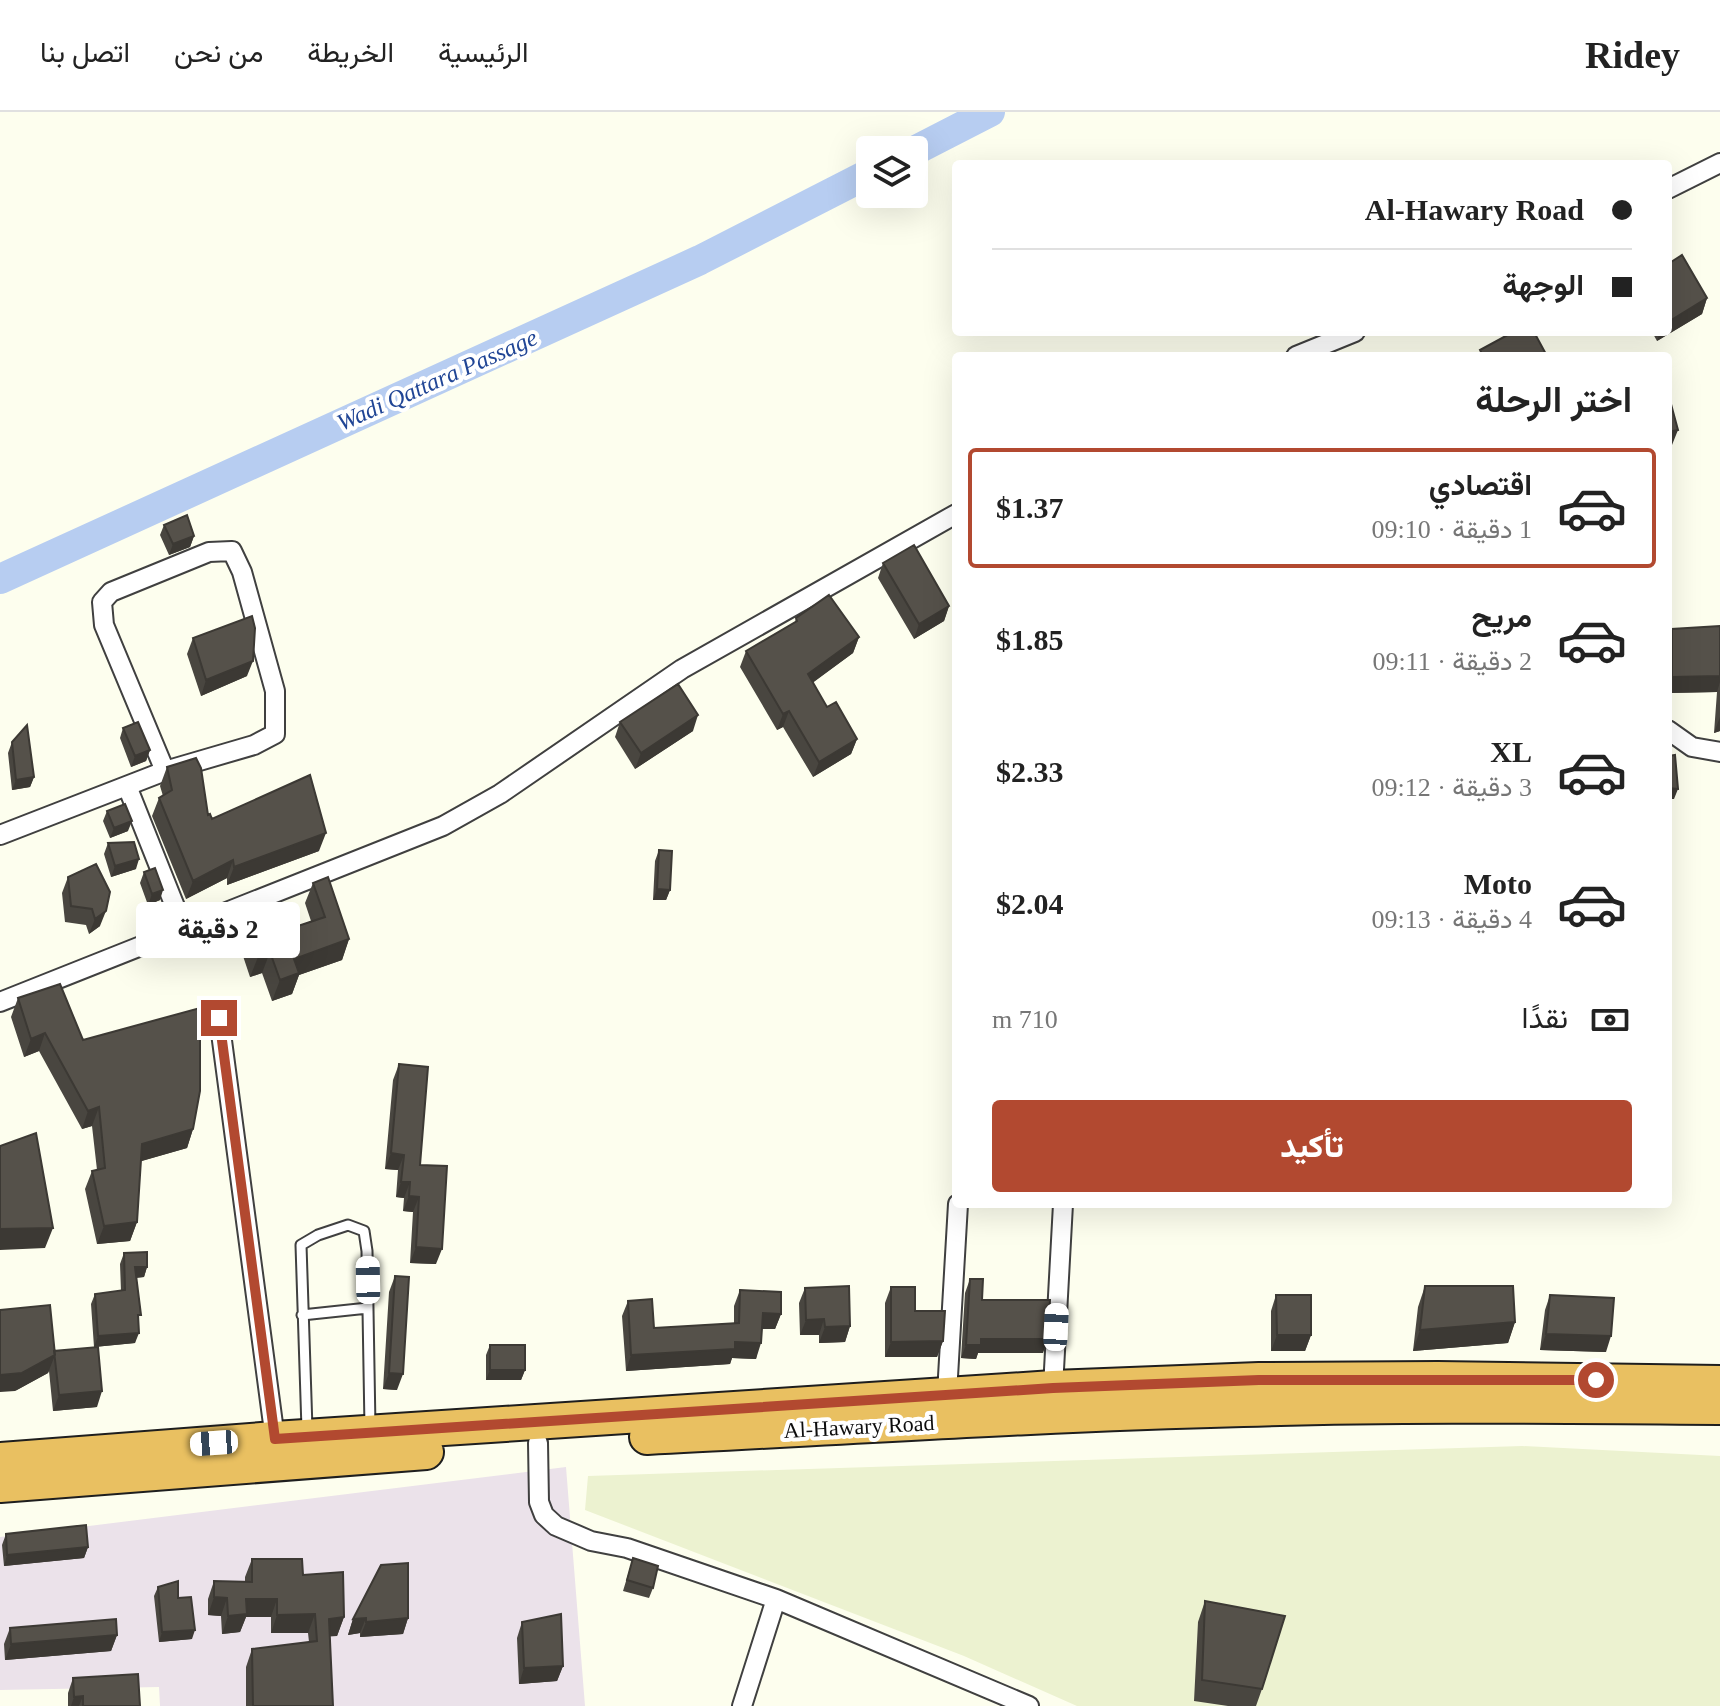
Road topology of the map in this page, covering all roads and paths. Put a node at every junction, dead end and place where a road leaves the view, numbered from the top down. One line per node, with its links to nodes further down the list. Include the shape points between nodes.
1 (1720, 163): 2 (street)
2 (1672, 187)
3 (1345, 336): 4 (street)
4 (1306, 352)
5 (952, 516): 11 (street, via 682,669 500,794 443,826)
6 (1672, 733): 7 (street, via 1692,747)
7 (1720, 752)
8 (165, 771): 8 (street, via 275,734 275,691 232,551 209,552 111,592 102,602 104,625); 9 (street)
9 (127, 786): 10 (street); 11 (street)
10 (0, 835)
11 (184, 929): 12 (street)
12 (0, 1002)
13 (219, 1018): 23 (street)
14 (958, 1208): 20 (street)
15 (1063, 1208): 19 (street)
16 (368, 1308): 17 (lane); 17 (lane, via 364,1231 348,1225 301,1245); 22 (lane)
17 (302, 1315): 23 (lane)
18 (1720, 1383): 19 (highway, Al-Hawary Road, via 1259,1380)
19 (1053, 1388): 20 (highway, Al-Hawary Road)
20 (947, 1394): 22 (highway, Al-Hawary Road)
21 (1720, 1407): 24 (highway, Al-Hawary Road, via 1230,1409)
22 (370, 1433): 23 (highway, Al-Hawary Road)
23 (291, 1438): 25 (highway, Al-Hawary Road)
24 (538, 1443): 26 (highway, Al-Hawary Road); 27 (street, via 539,1502 556,1526)
25 (0, 1460)
26 (0, 1485)
27 (776, 1599): 28 (street); 29 (street)
28 (742, 1706)
29 (1029, 1706)

